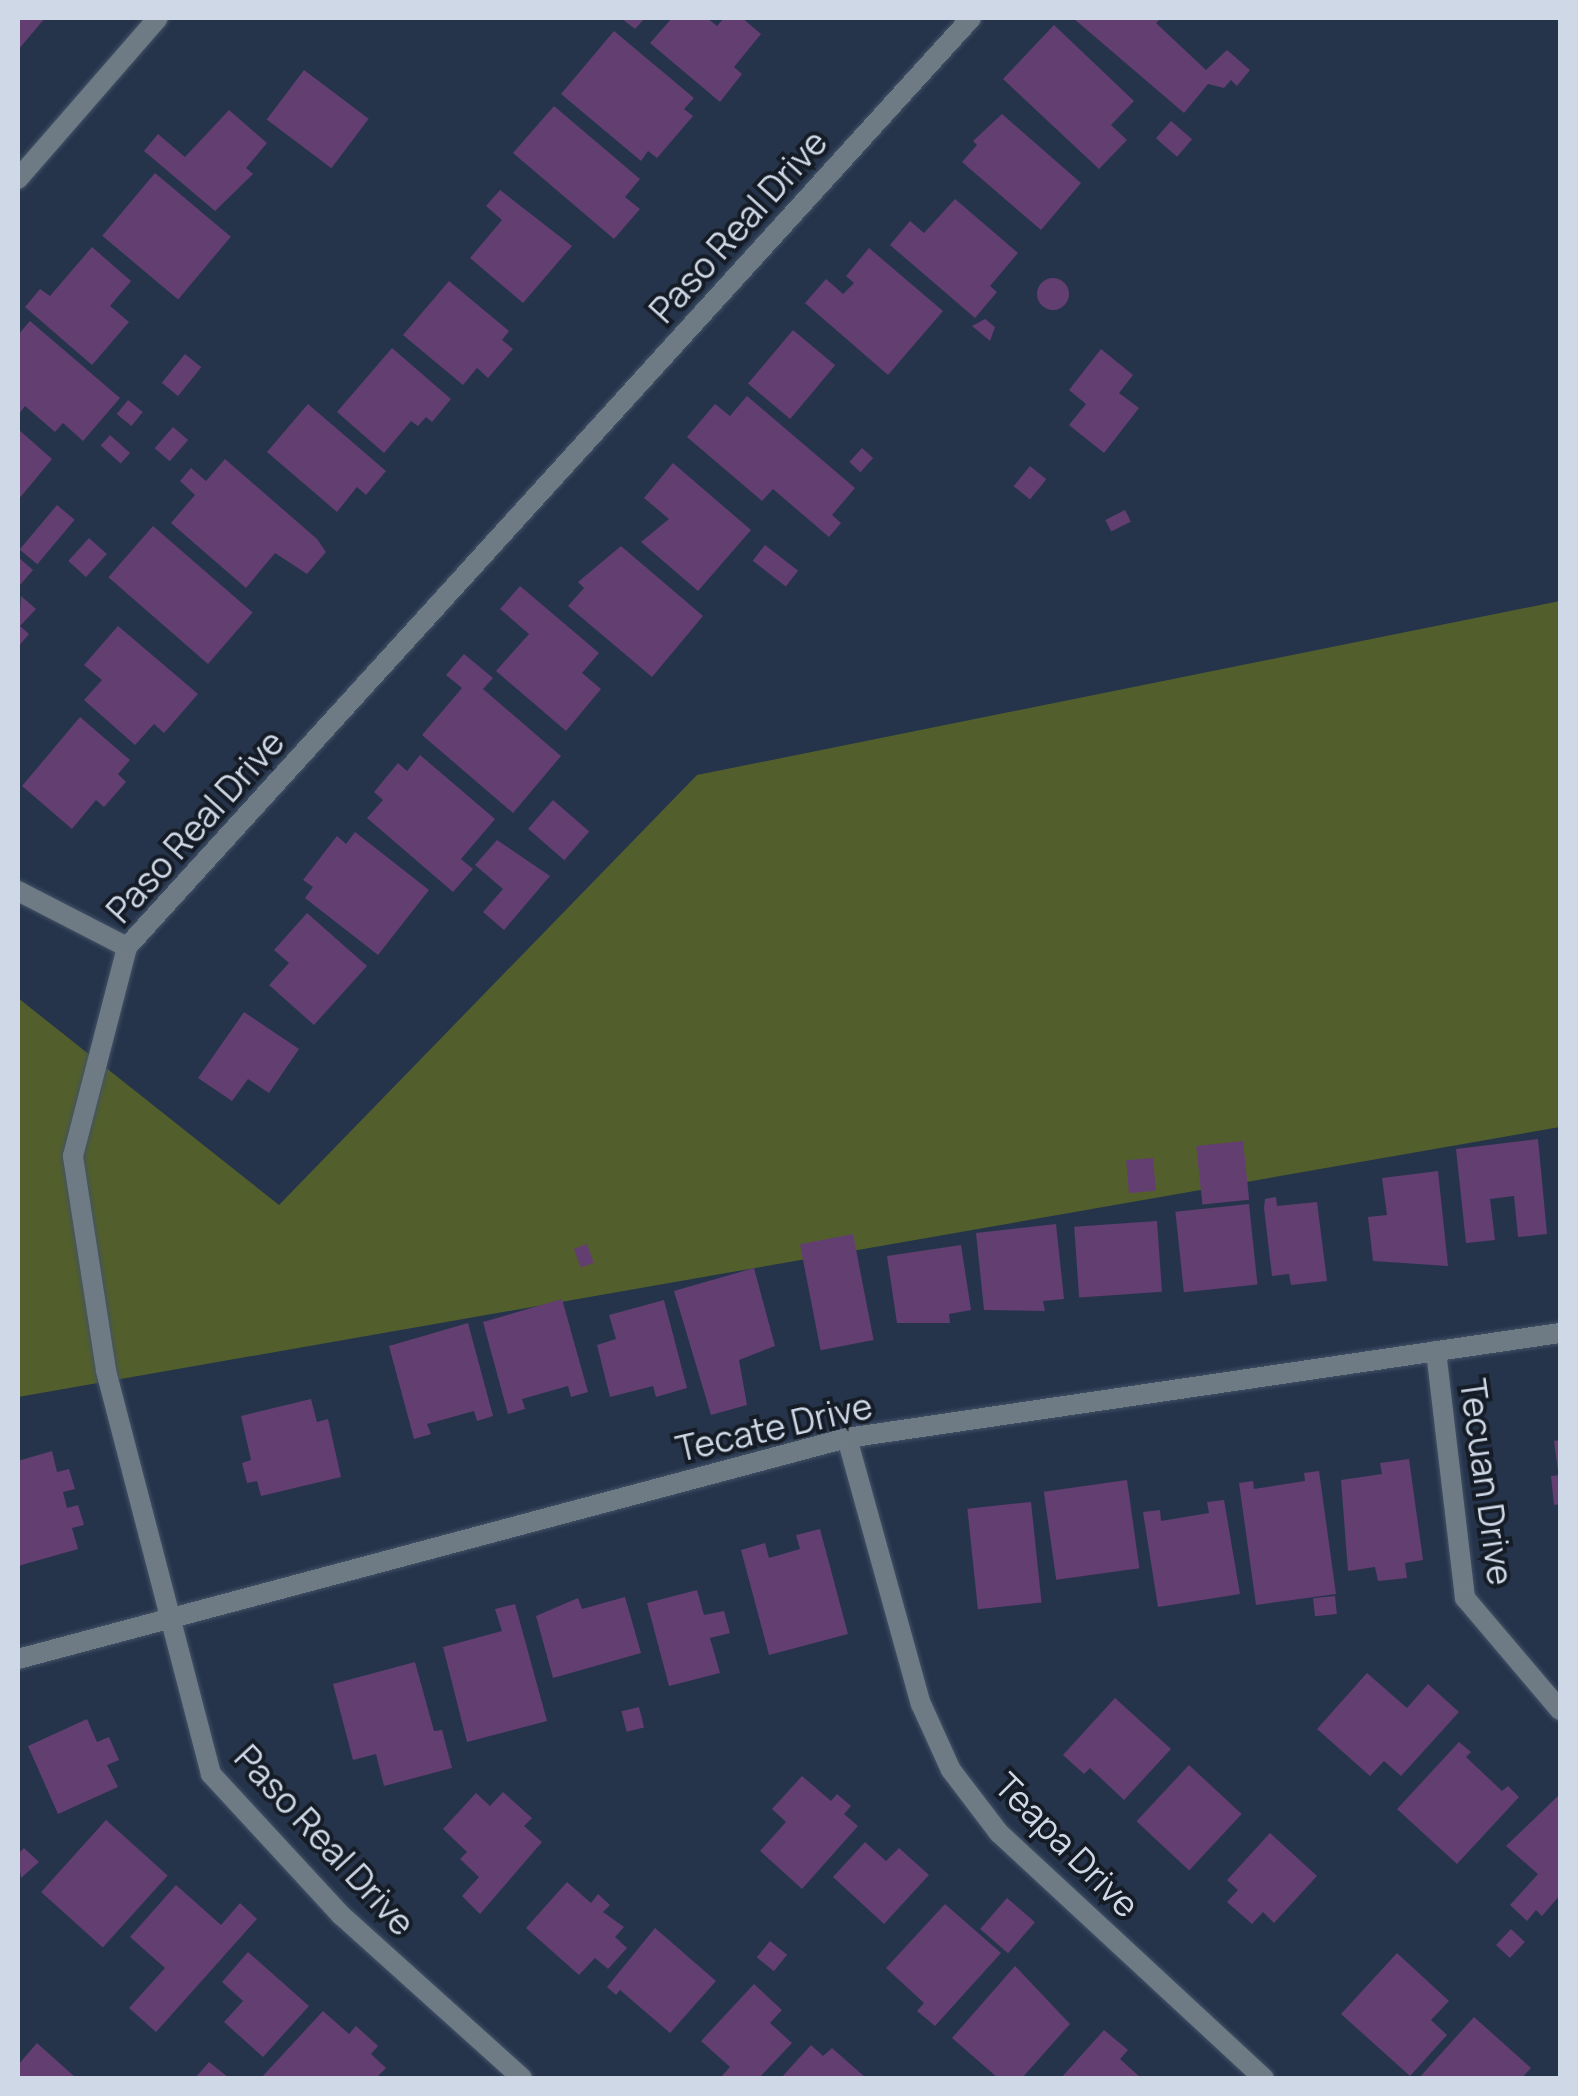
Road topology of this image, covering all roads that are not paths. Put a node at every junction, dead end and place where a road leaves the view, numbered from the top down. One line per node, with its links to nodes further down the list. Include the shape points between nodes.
1 (158, 18): 3 (street)
2 (971, 18): 5 (street, Paso Real Drive)
3 (18, 179)
4 (18, 891): 5 (street)
5 (128, 948): 9 (street, Paso Real Drive, via 73,1156 106,1370)
6 (1560, 1333): 7 (street, Tecate Drive)
7 (1436, 1351): 8 (street, Tecate Drive); 11 (street, Tecuan Drive, via 1466,1598)
8 (847, 1438): 9 (street, Tecate Drive); 13 (street, Teapa Drive, via 921,1704 951,1770 999,1833)
9 (168, 1617): 10 (street, Tecate Drive); 12 (street, Paso Real Drive, via 211,1774 341,1915)
10 (18, 1659)
11 (1560, 1710)
12 (522, 2078)
13 (1264, 2078)

